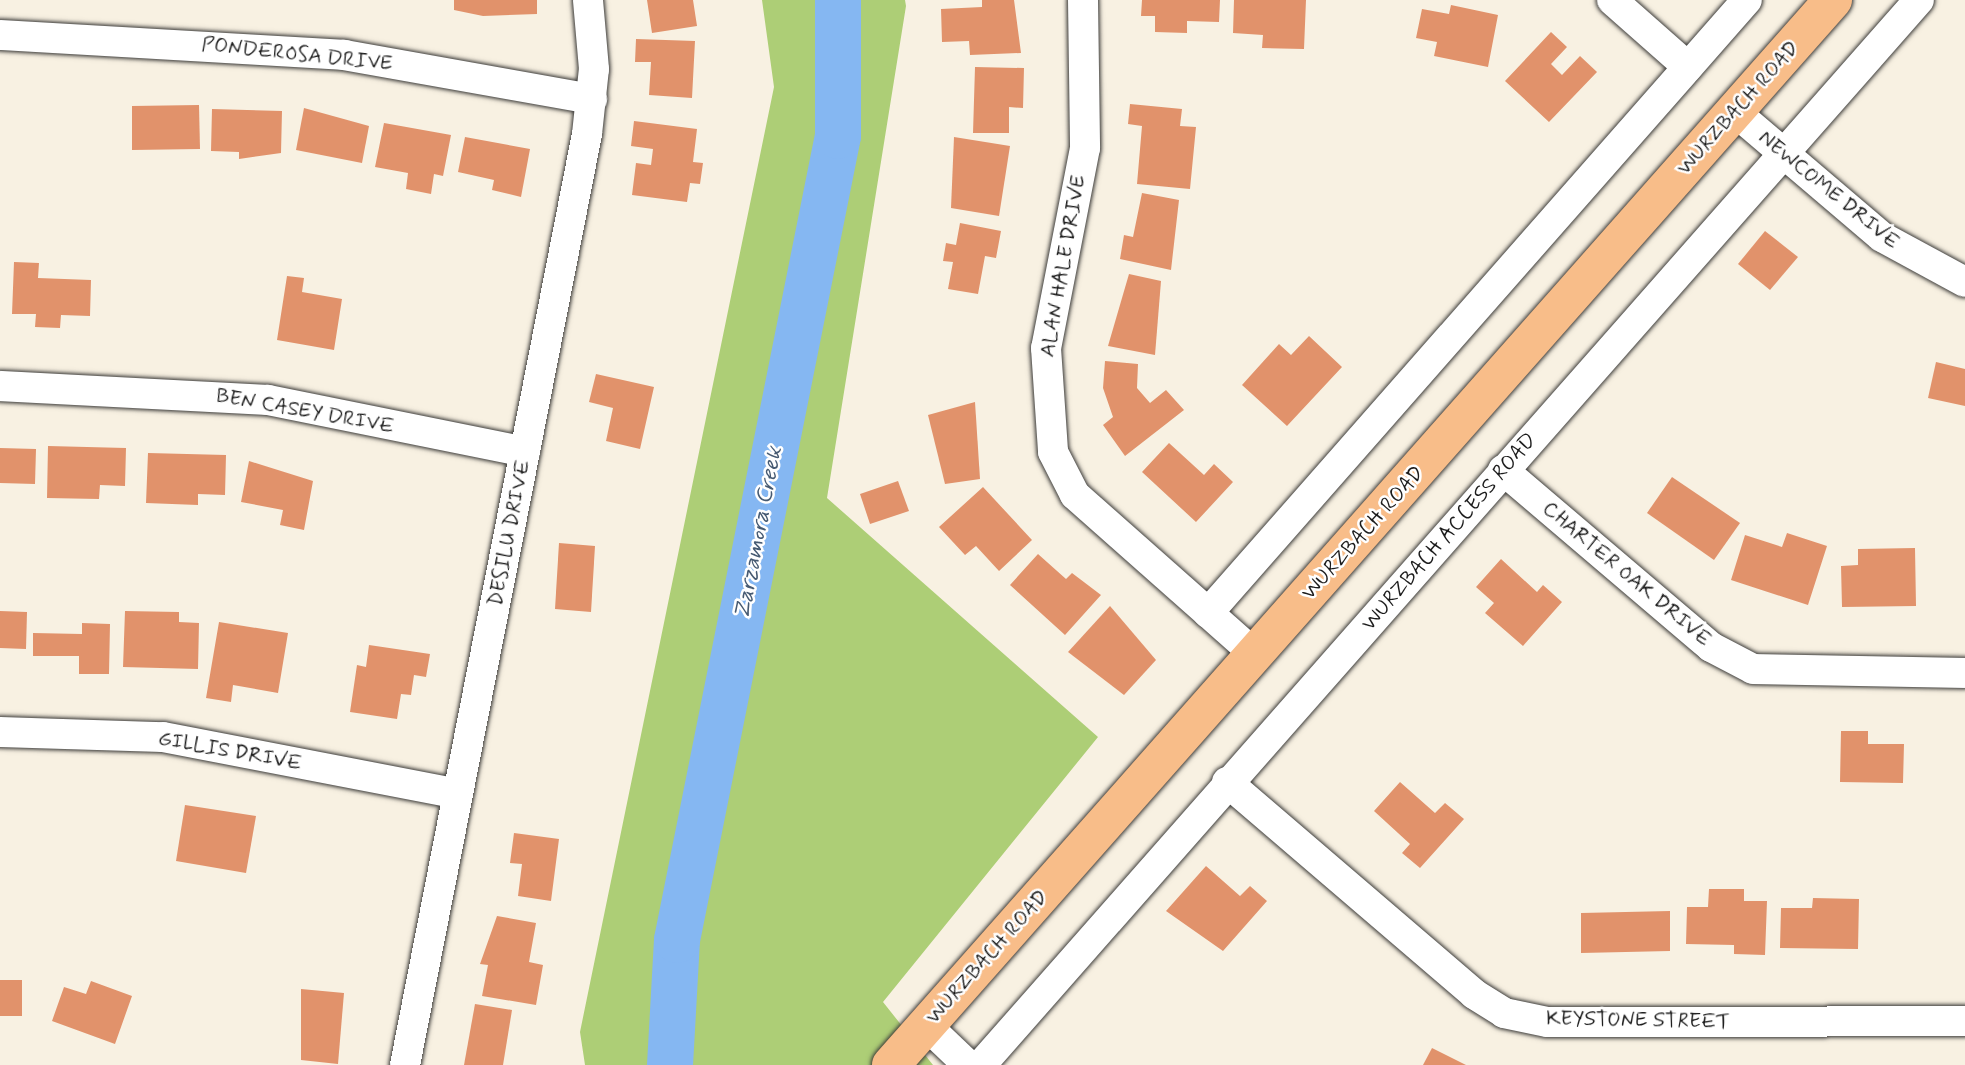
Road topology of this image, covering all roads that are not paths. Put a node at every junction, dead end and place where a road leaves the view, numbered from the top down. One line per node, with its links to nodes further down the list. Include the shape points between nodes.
1 (589, 0): 9 (street, DESILU DRIVE)
2 (1083, 0): 16 (street, ALAN HALE DRIVE, via 1084,148 1045,348 1046,420 1053,452 1075,495)
3 (1612, 0): 8 (street)
4 (1746, 0): 8 (street)
5 (1833, 0): 10 (main road, WURZBACH ROAD)
6 (1919, 0): 11 (street, WURZBACH ACCESS ROAD)
7 (0, 35): 9 (street, PONDEROSA DRIVE, via 344,55)
8 (1688, 67): 16 (street)
9 (592, 99): 14 (street, DESILU DRIVE)
10 (1734, 111): 11 (street, NEWCOME DRIVE); 17 (main road, WURZBACH ROAD)
11 (1782, 155): 12 (street, NEWCOME DRIVE, via 1882,237); 15 (street, WURZBACH ACCESS ROAD)
12 (1965, 282)
13 (0, 386): 14 (street, BEN CASEY DRIVE, via 268,400)
14 (525, 452): 21 (street, DESILU DRIVE)
15 (1503, 470): 18 (street, CHARTER OAK DRIVE, via 1711,647 1753,669); 20 (street, WURZBACH ACCESS ROAD)
16 (1208, 613): 17 (street, ALAN HALE DRIVE)
17 (1255, 654): 23 (main road, WURZBACH ROAD)
18 (1965, 673)
19 (0, 733): 21 (street, GILLIS DRIVE, via 163,737)
20 (1227, 782): 22 (street, KEYSTONE STREET, via 1474,994 1504,1013 1547,1022); 27 (street, WURZBACH ACCESS ROAD)
21 (458, 794): 24 (street, DESILU DRIVE)
22 (1965, 1021)
23 (926, 1025): 25 (main road, WURZBACH ROAD); 26 (street)
24 (405, 1065)
25 (891, 1065)
26 (968, 1065)
27 (981, 1065)

